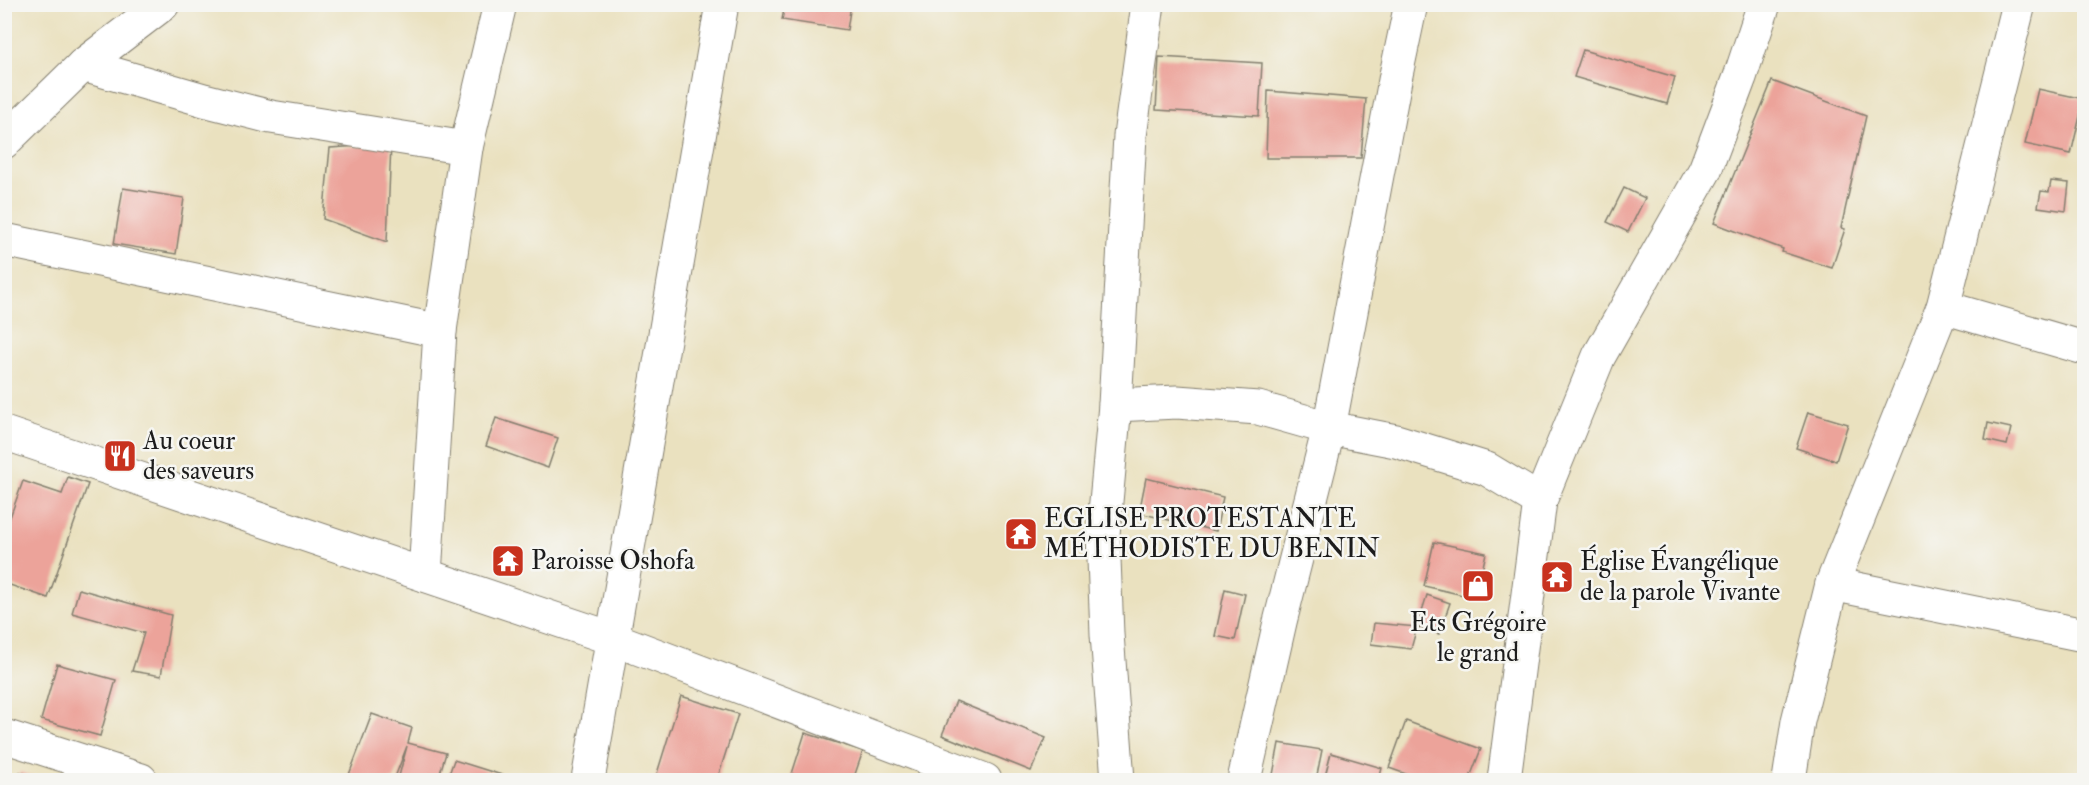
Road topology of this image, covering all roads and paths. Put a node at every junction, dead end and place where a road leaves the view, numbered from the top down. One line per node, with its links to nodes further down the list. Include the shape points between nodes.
1 (163, 4): 8 (street)
2 (500, 4): 10 (street)
3 (722, 4): 22 (street)
4 (1148, 4): 15 (street, via 1130,136)
5 (1412, 4): 16 (street)
6 (1764, 4): 18 (street, via 1705,170 1599,356)
7 (2019, 4): 12 (street)
8 (83, 65): 9 (street); 10 (street, via 271,117)
9 (4, 141)
10 (466, 148): 13 (street)
11 (4, 240): 13 (street)
12 (1943, 308): 14 (street); 20 (street)
13 (440, 331): 19 (street)
14 (2085, 348)
15 (1115, 405): 16 (street, via 1176,402 1258,408); 27 (street, via 1104,534)
16 (1329, 428): 18 (street, via 1396,441 1487,469); 28 (street)
17 (4, 433): 19 (street)
18 (1540, 501): 29 (street)
19 (425, 575): 22 (street)
20 (1832, 584): 21 (street); 30 (street, via 1798,722)
21 (2085, 634)
22 (611, 638): 25 (street); 26 (street)
23 (4, 736): 24 (street)
24 (139, 780)
25 (588, 780)
26 (985, 780)
27 (1118, 780)
28 (1244, 780)
29 (1504, 780)
30 (1789, 780)

